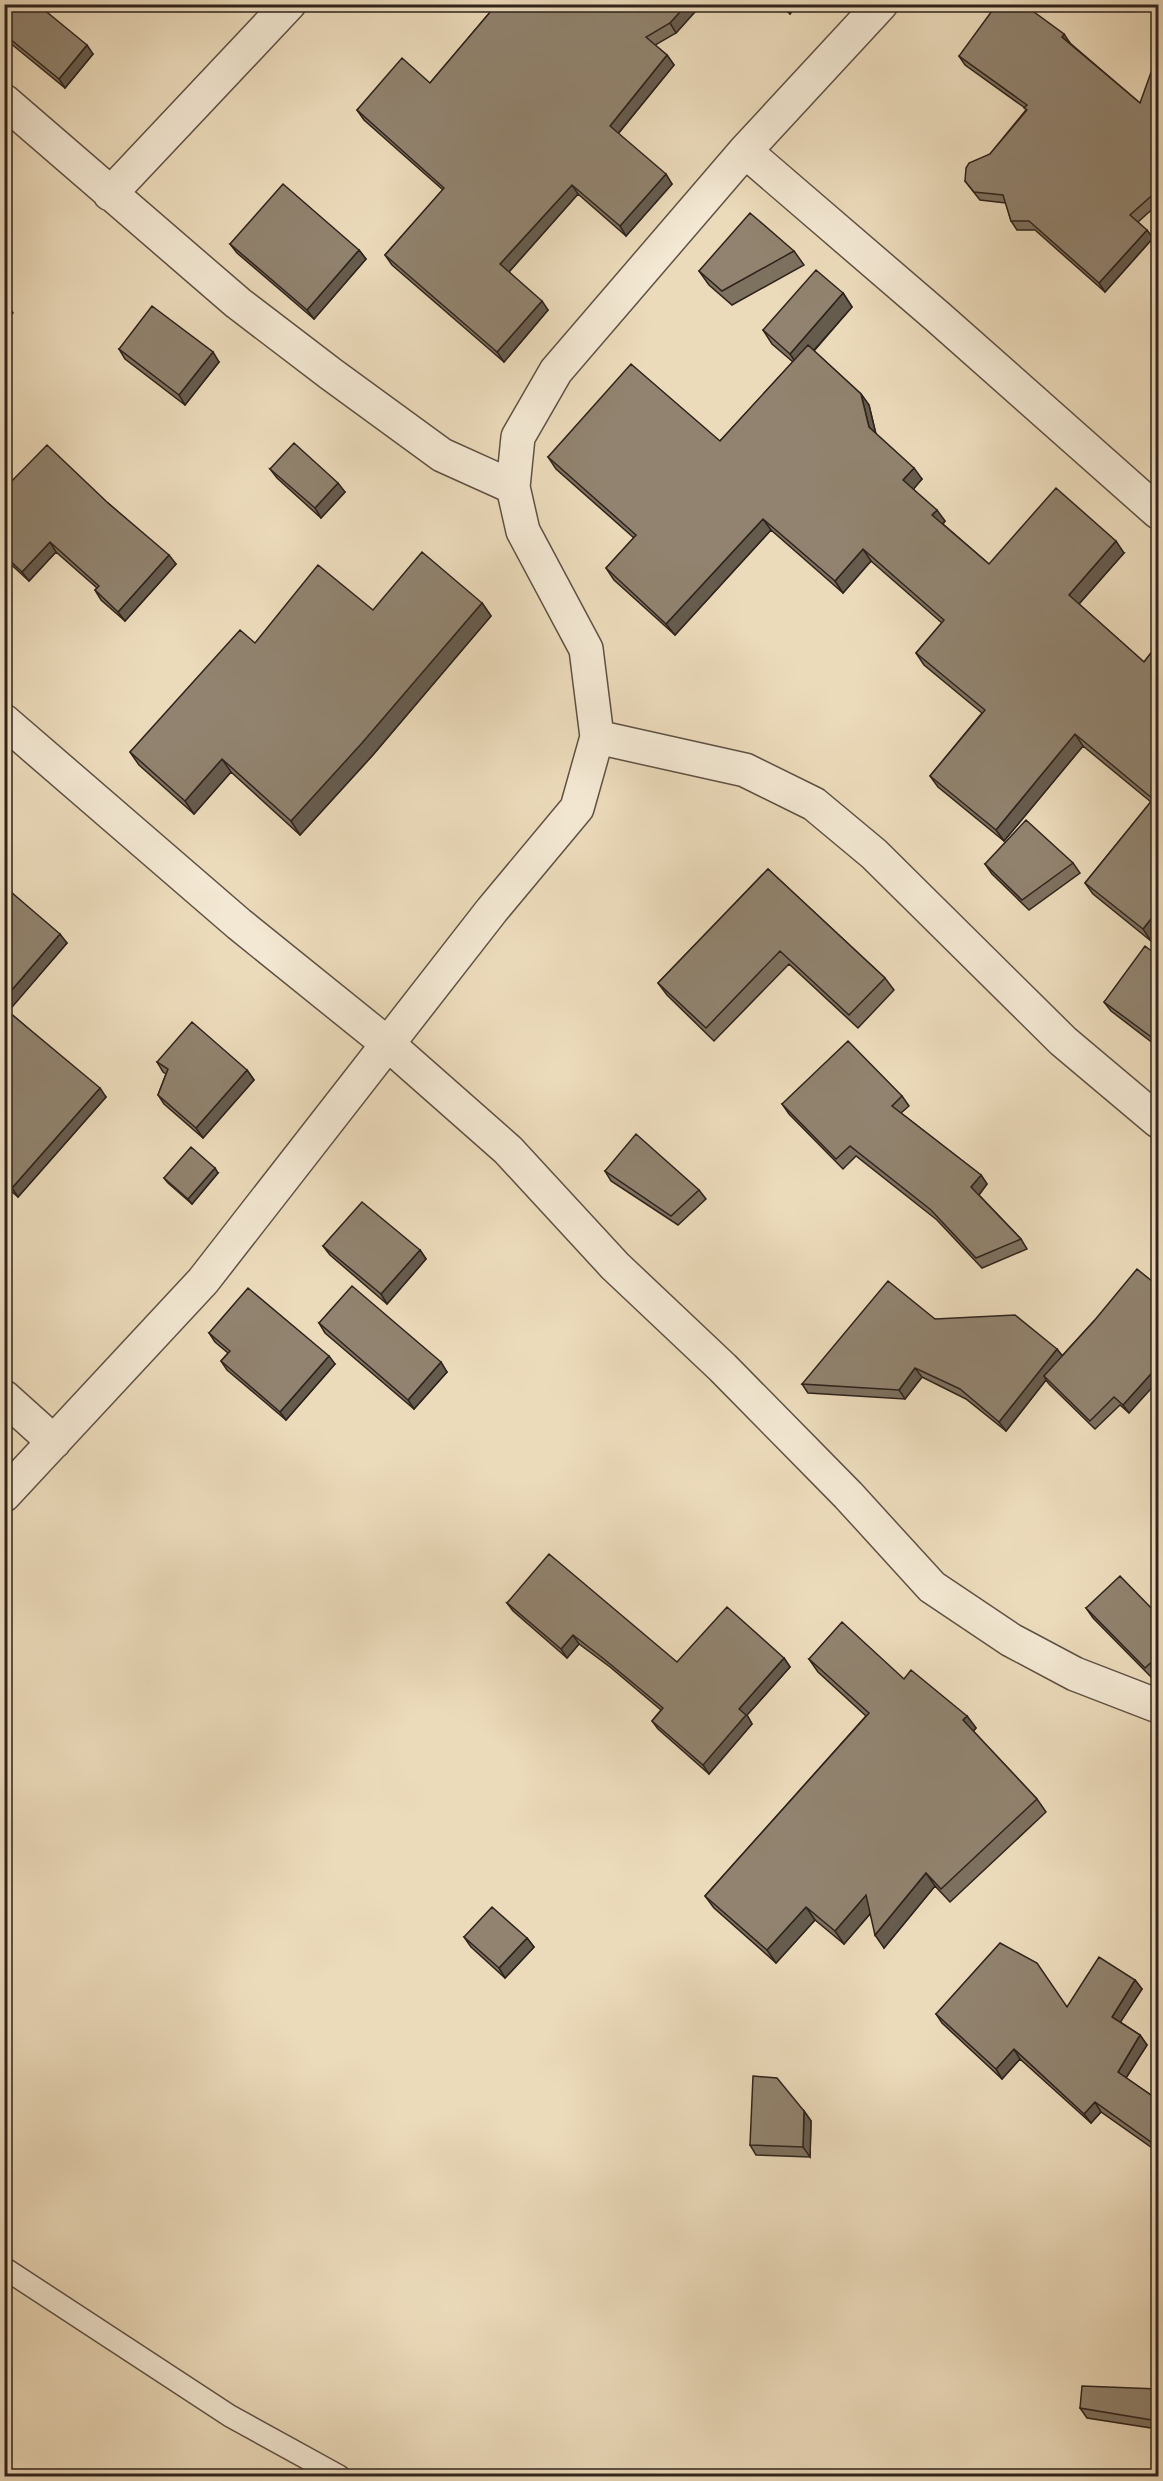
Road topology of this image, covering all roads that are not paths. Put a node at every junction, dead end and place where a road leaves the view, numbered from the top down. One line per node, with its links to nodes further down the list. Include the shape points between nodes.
1 (289, 4): 5 (street)
2 (881, 4): 4 (street)
3 (4, 101): 5 (street)
4 (745, 152): 6 (street, via 556,371 518,437); 7 (street)
5 (110, 194): 6 (street, via 238,303 442,455)
6 (513, 487): 9 (street, via 523,531 586,649)
7 (1158, 512)
8 (4, 721): 10 (street, via 239,924)
9 (597, 737): 10 (street, via 577,808 492,910); 11 (street, via 745,770 814,804 874,854 1063,1041)
10 (389, 1045): 13 (street, via 203,1281); 15 (street, via 508,1150 615,1266 723,1368 932,1587 1011,1640 1075,1674)
11 (1158, 1121)
12 (4, 1397): 13 (street)
13 (54, 1442): 14 (street)
14 (4, 1495)
15 (1158, 1706)
16 (4, 2268): 17 (lane, via 230,2416)
17 (339, 2476)

